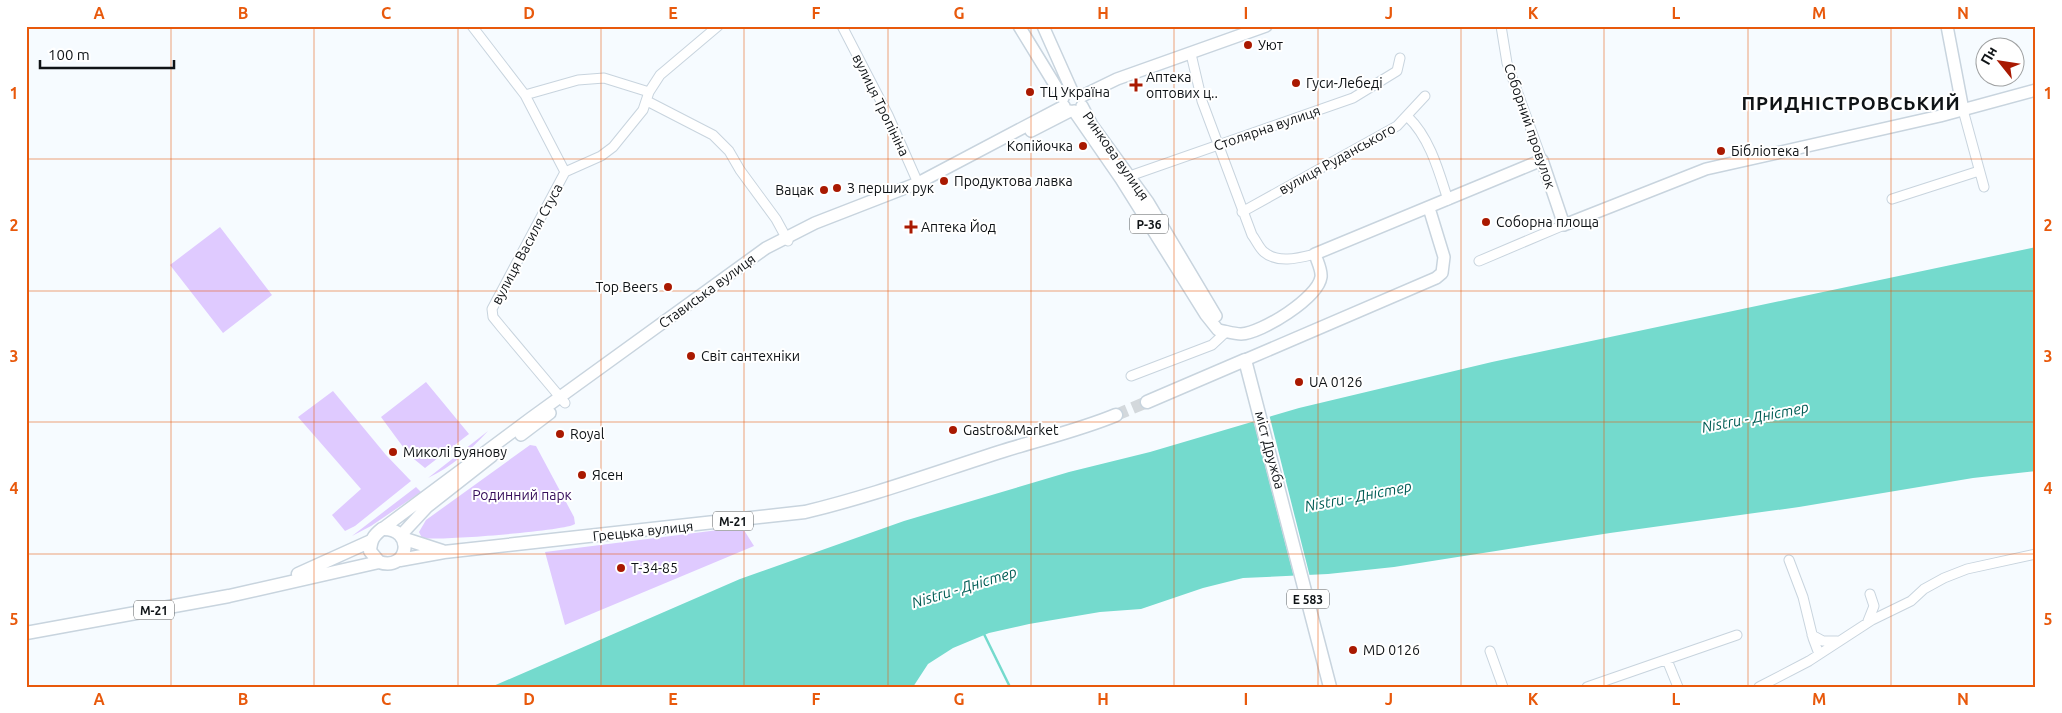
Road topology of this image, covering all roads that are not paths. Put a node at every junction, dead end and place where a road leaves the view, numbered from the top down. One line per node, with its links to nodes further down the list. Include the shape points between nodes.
1 (472, 26): 12 (street)
2 (718, 26): 13 (street, вулиця Василя Стуса, via 660,75)
3 (842, 26): 23 (street, вулиця Тропініна, via 888,115)
4 (1019, 26): 15 (main road, Ринкова вулиця / Р-36)
5 (1043, 26): 15 (main road, Ринкова вулиця / Р-36)
6 (1266, 26): 9 (main road, Стависька вулиця)
7 (1501, 26): 19 (street, Соборний провулок, via 1507,63)
8 (1946, 26): 16 (main road)
9 (1191, 54): 15 (main road, Стависька вулиця, via 1117,79); 18 (street, via 1202,101)
10 (1400, 58): 18 (street, Столярна вулиця, via 1397,71 1353,98)
11 (2036, 90): 16 (main road)
12 (525, 95): 13 (street, via 578,80 604,78); 21 (street)
13 (648, 96): 21 (street, вулиця Василя Стуса, via 643,110 614,147); 30 (street, via 713,135 729,151)
14 (1425, 96): 17 (street, вулиця Руданського)
15 (1072, 103): 22 (main road, Ринкова вулиця / Р-36); 23 (main road, Стависька вулиця); 30 (main road, Стависька вулиця, via 920,188)
16 (1963, 110): 20 (street); 29 (main road, via 1706,169)
17 (1408, 117): 26 (street, via 1416,125 1438,167); 28 (street, вулиця Руданського, via 1390,131)
18 (1219, 145): 22 (street, Столярна вулиця); 28 (street)
19 (1542, 160): 26 (main road); 29 (main road, Соборний провулок)
20 (1979, 171): 24 (street); 25 (street)
21 (565, 172): 36 (street, вулиця Василя Стуса, via 492,309 493,317)
22 (1125, 178): 33 (main road, Ринкова вулиця / Р-36, via 1206,314 1218,330)
23 (918, 183): 30 (main road, Стависька вулиця)
24 (1984, 187)
25 (1892, 199)
26 (1448, 200): 27 (main road)
27 (1429, 208): 31 (main road); 34 (main road, via 1445,266 1436,278)
28 (1242, 212): 31 (street, via 1264,253 1292,259)
29 (1564, 225): 32 (street)
30 (787, 239): 36 (main road, Стависька вулиця, via 752,258)
31 (1315, 254): 33 (main road, via 1321,275 1318,287 1307,300 1267,325 1242,334)
32 (1480, 261)
33 (1227, 331): 35 (street, via 1212,345)
34 (1245, 360): 37 (highway); 57 (highway, міст Дружба / E 583)
35 (1131, 376)
36 (562, 400): 39 (main road, Стависька вулиця); 40 (main road, Стависька вулиця, via 427,507)
37 (1147, 402)
38 (1116, 415): 42 (highway, Грецька вулиця / М-21, via 1091,426 805,512)
39 (382, 529): 40 (highway, М-21); 41 (highway, М-21)
40 (402, 536): 42 (highway, Грецька вулиця / М-21); 44 (highway, via 405,550)
41 (371, 541): 46 (highway, via 370,551); 47 (highway, М-21)
42 (444, 552): 44 (highway, Грецька вулиця / М-21)
43 (2036, 554): 49 (street, via 1967,569 1944,578 1911,601)
44 (400, 560): 46 (highway, М-21, via 386,564)
45 (1789, 560): 52 (street, via 1803,597)
46 (379, 562): 47 (highway, М-21)
47 (275, 584): 50 (highway, М-21, via 229,596)
48 (1870, 594): 49 (street, via 1873,612)
49 (1862, 627): 53 (street)
50 (26, 633)
51 (1737, 635): 56 (street)
52 (1812, 635): 53 (street, via 1823,641); 55 (street)
53 (1844, 638): 55 (street)
54 (1490, 651): 58 (street)
55 (1819, 654): 61 (street)
56 (1667, 660): 59 (street); 60 (street)
57 (1330, 687)
58 (1503, 687)
59 (1587, 687)
60 (1678, 687)
61 (1759, 687)

